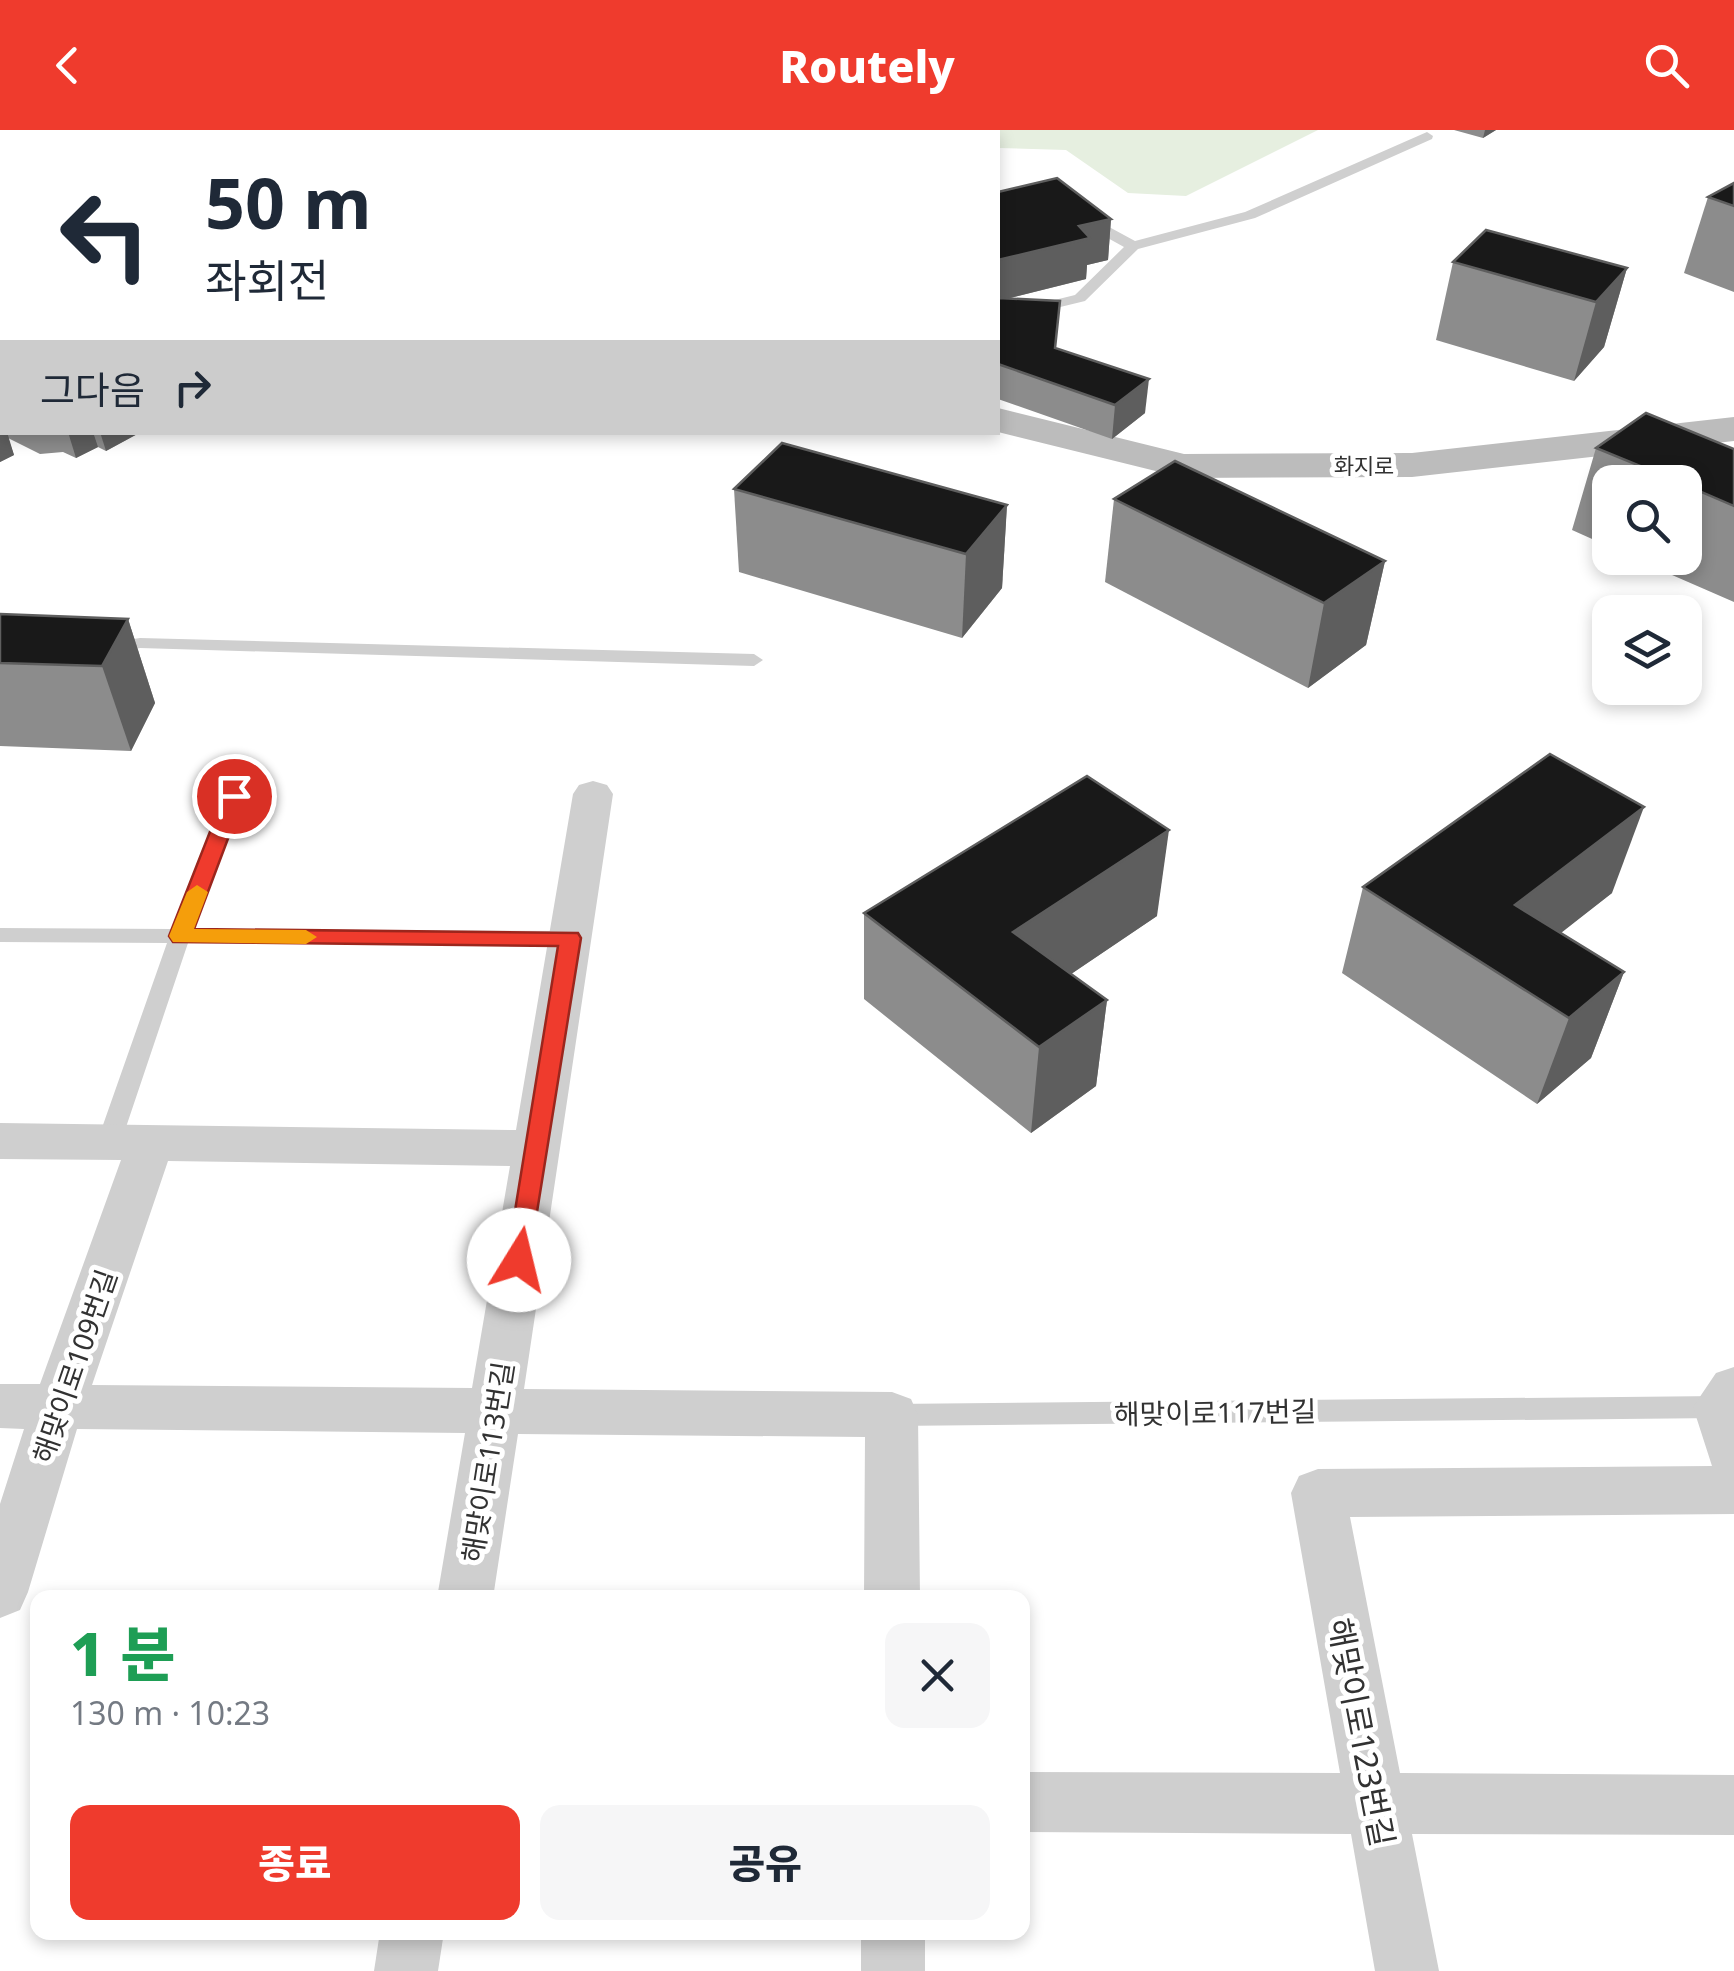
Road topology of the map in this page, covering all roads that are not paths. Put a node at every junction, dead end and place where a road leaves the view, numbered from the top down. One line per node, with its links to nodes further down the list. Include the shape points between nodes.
1 (1427, 136): 3 (lane, via 1250,215)
2 (1069, 212): 3 (lane)
3 (1133, 246): 4 (lane, via 1080,298)
4 (1000, 318)
5 (1000, 420): 6 (street, 화지로, via 1184,466 1412,464)
6 (1734, 428)
7 (88, 651): 8 (lane, via 140,644)
8 (754, 660)
9 (593, 794): 13 (street, 해맞이로113번길)
10 (234, 796): 12 (lane)
11 (0, 935): 12 (lane)
12 (180, 936): 13 (lane); 15 (lane)
13 (570, 938): 16 (street, 해맞이로113번길)
14 (0, 1141): 15 (street)
15 (130, 1141): 16 (street); 19 (street, 해맞이로109번길)
16 (537, 1148): 20 (street, 해맞이로113번길)
17 (1727, 1398): 21 (lane, 해맞이로117번길); 22 (street)
18 (0, 1406): 19 (street)
19 (58, 1406): 20 (street); 26 (street, 해맞이로109번길)
20 (495, 1411): 21 (street); 24 (street, 해맞이로113번길)
21 (892, 1415): 25 (street)
22 (1734, 1457)
23 (1734, 1490): 28 (street, 해맞이로123번길, via 1318,1493)
24 (467, 1590)
25 (892, 1590)
26 (0, 1592)
27 (1030, 1802): 28 (street)
28 (1376, 1803): 29 (street); 34 (street, 해맞이로123번길)
29 (1734, 1805)
30 (411, 1940): 32 (street)
31 (893, 1940): 33 (street)
32 (406, 1971)
33 (893, 1971)
34 (1407, 1971)

